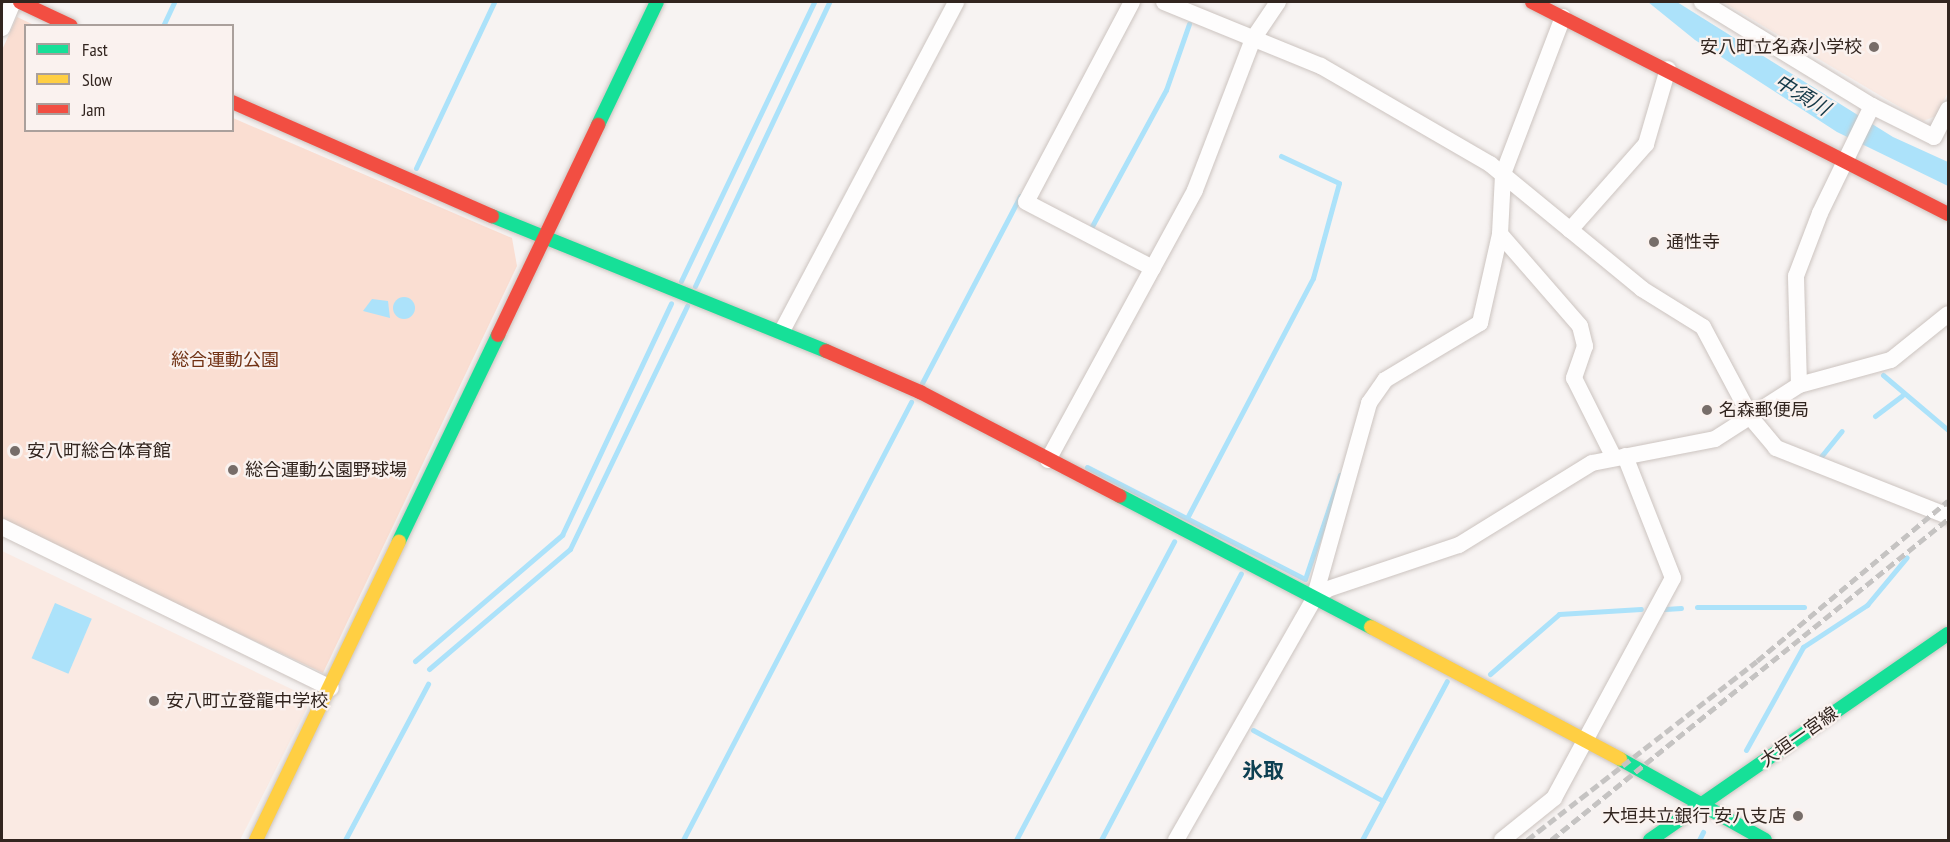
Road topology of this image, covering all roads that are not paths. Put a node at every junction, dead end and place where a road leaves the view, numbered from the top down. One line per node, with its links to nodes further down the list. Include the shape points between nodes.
1 (14, 2): 12 (street)
2 (20, 2): 11 (street)
3 (657, 2): 23 (street)
4 (956, 2): 26 (street)
5 (1132, 2): 24 (street, via 1026,202)
6 (1164, 2): 13 (street)
7 (1278, 2): 13 (street)
8 (1532, 2): 10 (street)
9 (1702, 2): 17 (street)
10 (1563, 17): 14 (street); 19 (street)
11 (67, 24)
12 (2, 28)
13 (1253, 39): 19 (street, via 1381,98); 24 (street, via 1195,190)
14 (1668, 69): 18 (street); 21 (street, via 1646,144)
15 (234, 103): 23 (street)
16 (1948, 109): 17 (street, via 1934,137)
17 (1870, 110): 18 (street)
18 (1847, 155): 20 (street); 27 (street, via 1796,276)
19 (1503, 174): 21 (street); 22 (street)
20 (1948, 214)
21 (1570, 230): 28 (street, via 1642,289 1703,327)
22 (1500, 234): 29 (street, via 1580,326 1585,346 1574,378); 33 (street, via 1480,323 1385,380 1369,403)
23 (546, 240): 26 (street); 35 (street)
24 (1153, 268): 30 (street)
25 (1948, 314): 27 (street, via 1891,360)
26 (782, 331): 30 (street, via 920,392)
27 (1798, 385): 28 (street)
28 (1752, 419): 29 (street, via 1715,440); 31 (street, via 1776,448)
29 (1619, 456): 33 (street, via 1592,463 1459,545 1328,589); 36 (street, via 1673,578)
30 (1048, 460): 33 (street)
31 (1948, 516)
32 (2, 527): 35 (street)
33 (1314, 599): 36 (street); 39 (street)
34 (1948, 634): 37 (street, 大垣一宮線)
35 (331, 688): 38 (street)
36 (1582, 738): 37 (street); 40 (street, via 1554,798)
37 (1700, 806): 41 (street, 大垣一宮線); 42 (street)
38 (256, 840)
39 (1176, 840)
40 (1502, 840)
41 (1650, 840)
42 (1765, 840)

